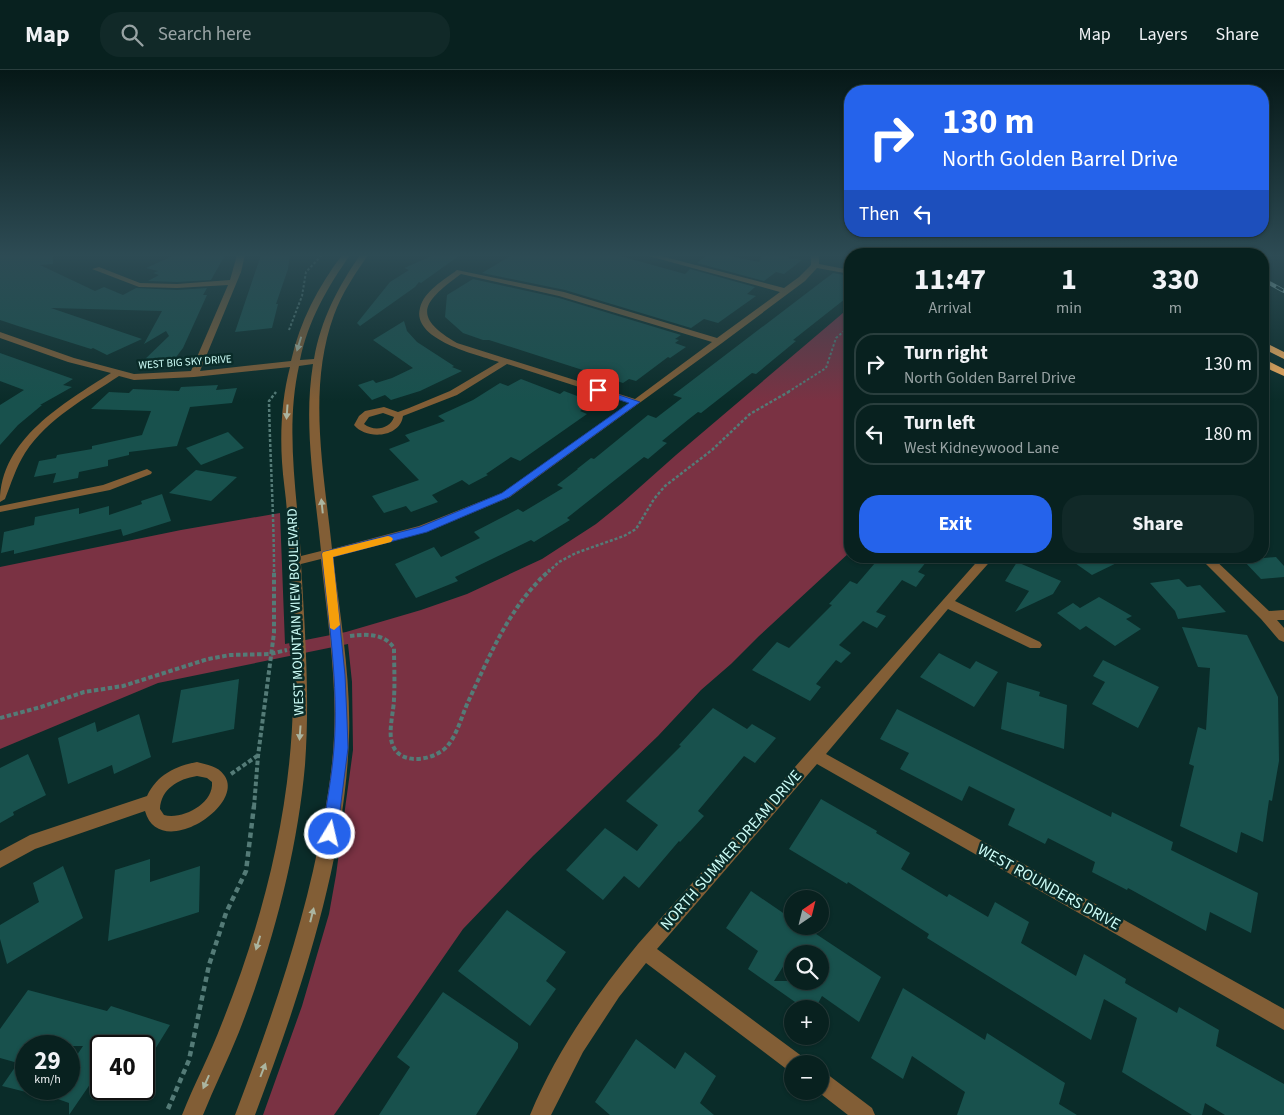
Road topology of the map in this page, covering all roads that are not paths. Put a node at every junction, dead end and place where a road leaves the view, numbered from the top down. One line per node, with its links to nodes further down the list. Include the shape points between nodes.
1 (223, 304): 17 (street)
2 (314, 304): 13 (street, WEST MOUNTAIN VIEW BOULEVARD, one-way to 13)
3 (335, 304): 11 (street)
4 (425, 304): 12 (street, via 423,316 430,331 454,345)
5 (594, 304): 8 (street)
6 (768, 304): 8 (street)
7 (0, 336): 16 (street, WEST BIG SKY DRIVE)
8 (719, 341): 18 (street)
9 (1269, 348): 10 (highway)
10 (1284, 356)
11 (317, 361): 13 (street, WEST BIG SKY DRIVE); 23 (street, one-way to 11, via 313,404)
12 (505, 362): 18 (street); 19 (street, via 446,396)
13 (294, 364): 17 (street, WEST BIG SKY DRIVE); 24 (street, WEST MOUNTAIN VIEW BOULEVARD, one-way to 24, via 286,418)
14 (1269, 365): 15 (highway)
15 (1284, 373)
16 (116, 374): 17 (street, WEST BIG SKY DRIVE, via 134,377); 21 (street, via 43,426 20,453)
17 (194, 374)
18 (636, 402): 23 (street, via 506,495 423,530)
19 (398, 415)
20 (148, 472): 22 (street, via 106,488)
21 (0, 500)
22 (0, 509)
23 (327, 554): 24 (street); 40 (street, one-way to 23, via 306,941 334,807 341,720)
24 (295, 562): 39 (street, WEST MOUNTAIN VIEW BOULEVARD, one-way to 39, via 302,698 292,804 273,892 255,952 232,1022)
25 (982, 563): 27 (street, NORTH SUMMER DREAM DRIVE)
26 (1211, 563): 29 (street)
27 (947, 603): 31 (street); 32 (street, NORTH SUMMER DREAM DRIVE)
28 (1284, 615): 29 (street)
29 (1266, 616): 30 (street)
30 (1284, 638)
31 (1035, 645)
32 (814, 754): 35 (street, NORTH SUMMER DREAM DRIVE); 36 (street, WEST ROUNDERS DRIVE)
33 (152, 801): 33 (street, via 165,782 186,770 207,770 219,780 218,797 212,806 181,824 161,822 154,817); 34 (street, via 30,843)
34 (0, 860)
35 (644, 950): 37 (street); 41 (street, NORTH SUMMER DREAM DRIVE, via 612,990 576,1045)
36 (1284, 1020)
37 (784, 1055)
38 (829, 1088): 42 (street)
39 (192, 1115)
40 (245, 1115)
41 (540, 1115)
42 (865, 1115)

